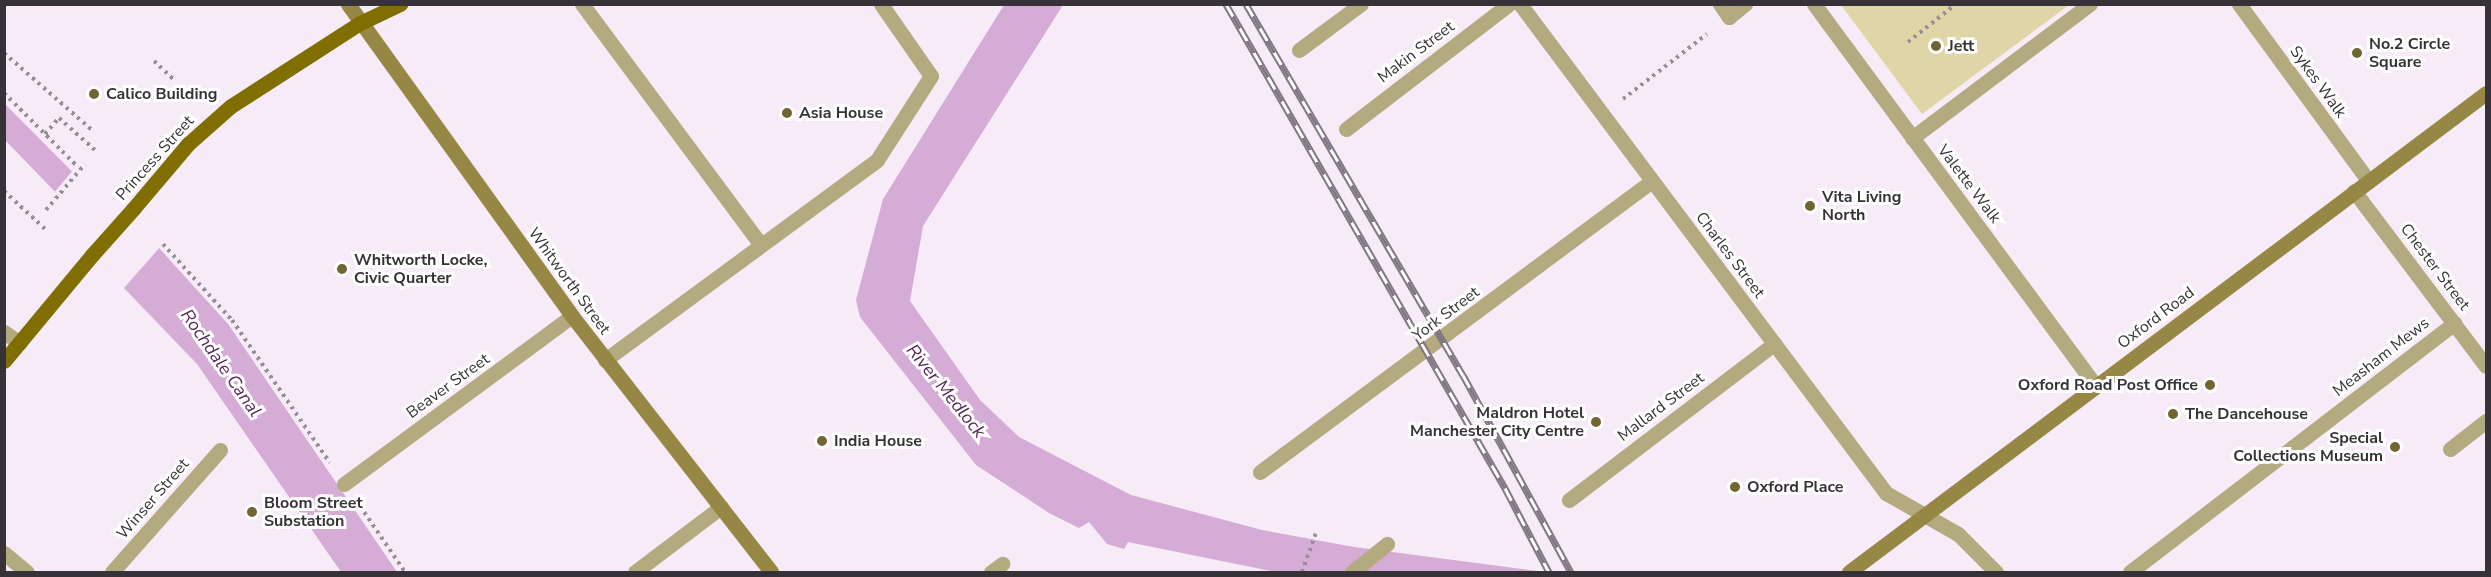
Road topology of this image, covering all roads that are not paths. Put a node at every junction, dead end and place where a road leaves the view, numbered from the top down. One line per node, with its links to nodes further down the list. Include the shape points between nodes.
1 (348, 4): 13 (main road, Whitworth Street)
2 (400, 4): 13 (main road, Princess Street)
3 (582, 4): 21 (street)
4 (881, 4): 21 (street, via 931,76 877,160)
5 (1361, 4): 14 (street)
6 (1509, 4): 16 (street, Makin Street)
7 (1520, 4): 19 (street, Charles Street)
8 (1745, 4): 12 (street)
9 (1814, 4): 17 (street, Valette Walk)
10 (2090, 4): 17 (street)
11 (2239, 4): 18 (street, Sykes Walk)
12 (1724, 11)
13 (358, 24): 22 (main road, Whitworth Street); 25 (main road, Princess Street, bridge, via 231,105 188,144)
14 (1299, 50)
15 (2487, 93): 18 (main road, Oxford Road)
16 (1346, 129)
17 (1912, 138): 30 (street, Valette Walk)
18 (2368, 180): 20 (main road, Oxford Road)
19 (1652, 181): 26 (street, Charles Street); 34 (street, York Street)
20 (2354, 191): 23 (street, Chester Street); 30 (main road, Oxford Road)
21 (760, 244): 27 (street)
22 (573, 316): 27 (main road, Whitworth Street); 35 (street, Beaver Street)
23 (2454, 323): 29 (street, Chester Street); 48 (street, Measham Mews)
24 (4, 332): 25 (street)
25 (20, 343): 28 (main road, Princess Street)
26 (1774, 344): 36 (street, Mallard Street); 38 (street, Charles Street, via 1886,493)
27 (605, 360): 37 (main road, Whitworth Street)
28 (4, 361)
29 (2487, 366)
30 (2096, 386): 38 (main road, Oxford Road)
31 (2487, 421): 32 (street)
32 (2450, 449)
33 (220, 450): 42 (street, Winser Street)
34 (1260, 472)
35 (344, 484)
36 (1569, 500)
37 (721, 507): 43 (street); 44 (main road, Whitworth Street)
38 (1923, 515): 46 (main road, Oxford Road); 47 (street, Charles Street, via 1958,534)
39 (1387, 544): 45 (street)
40 (4, 554): 41 (street)
41 (27, 573)
42 (112, 573)
43 (635, 573)
44 (771, 573)
45 (1352, 573)
46 (1849, 573)
47 (1996, 573)
48 (2130, 573)

